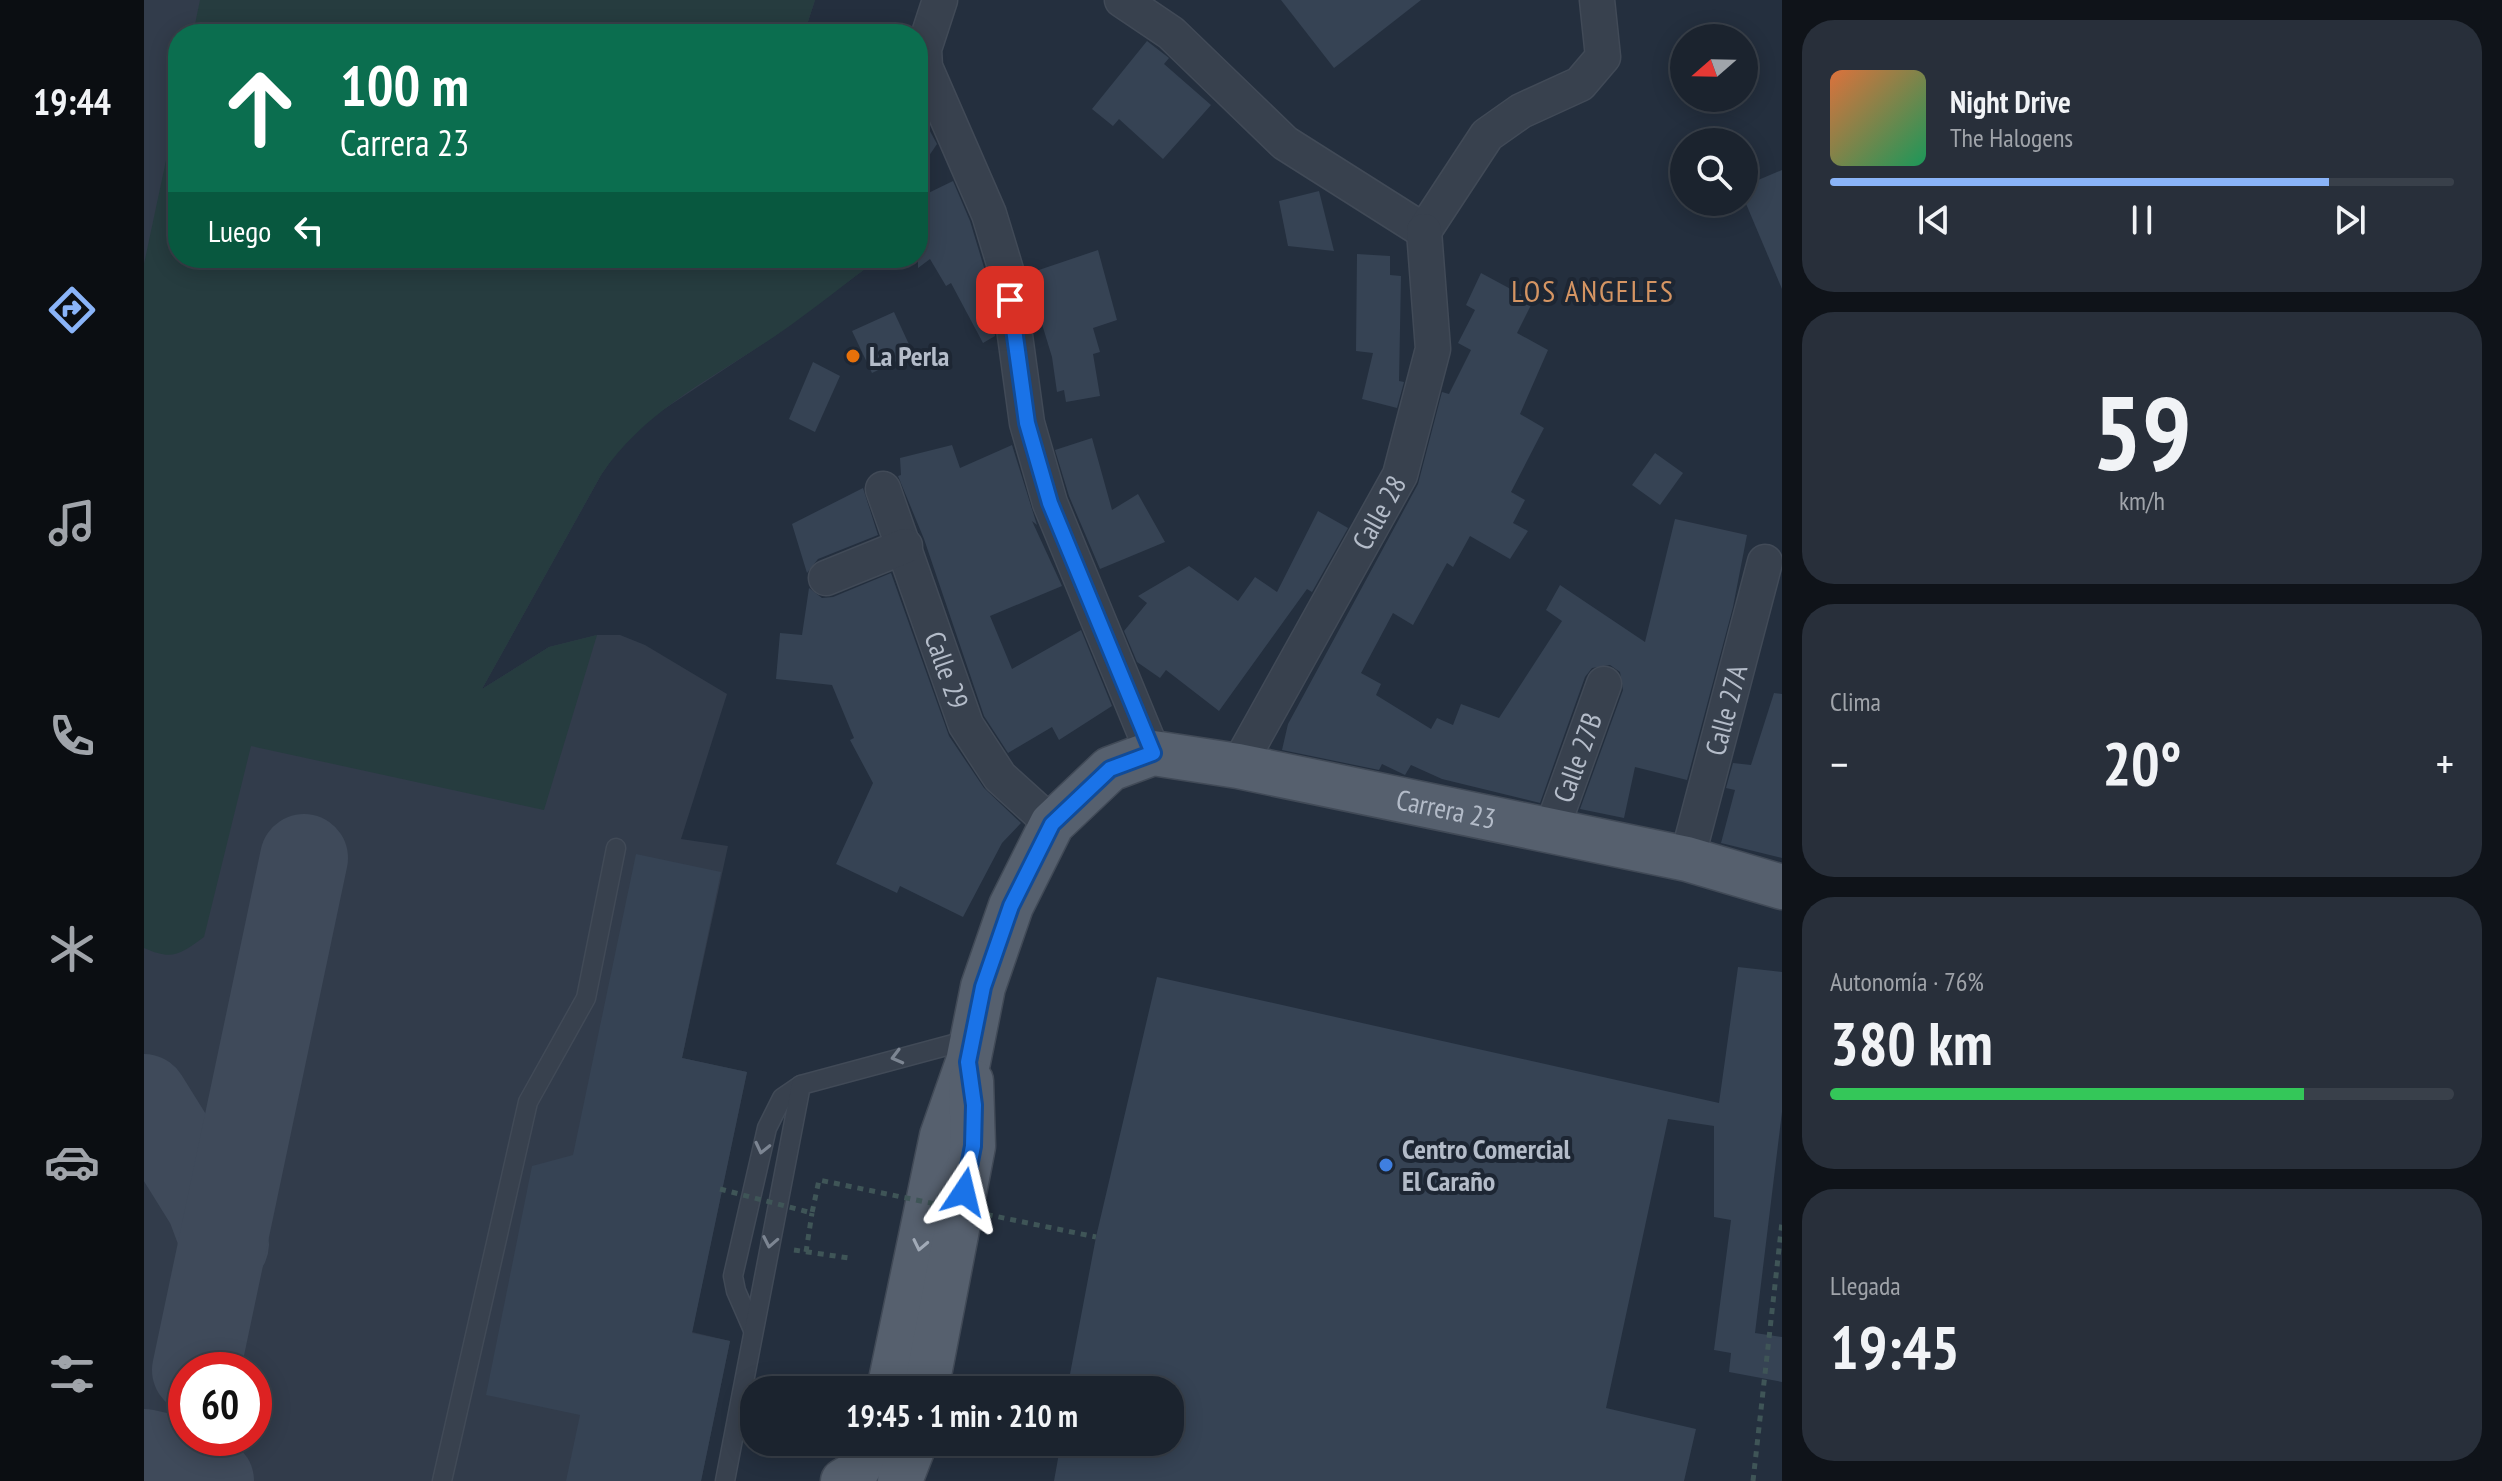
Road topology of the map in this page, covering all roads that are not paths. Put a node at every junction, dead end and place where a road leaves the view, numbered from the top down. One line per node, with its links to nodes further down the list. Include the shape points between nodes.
1 (940, 0): 4 (street)
2 (1122, 0): 6 (street, via 1171,33 1285,143)
3 (1597, 0): 6 (street, via 1603,57 1580,84 1521,111 1487,135)
4 (928, 37)
5 (928, 74): 12 (street, via 989,214 1006,270 1027,423 1050,503)
6 (1424, 231): 13 (street, Calle 28, via 1433,349 1400,475)
7 (883, 489): 8 (street, Calle 29)
8 (905, 546): 10 (street); 14 (street, Calle 29, via 966,725 1000,777)
9 (1765, 562): 17 (street, Calle 27A)
10 (826, 578)
11 (1604, 684): 15 (street, Calle 27B)
12 (1153, 753): 13 (main road, Carrera 23); 14 (main road, Carrera 23, via 1110,769)
13 (1238, 766): 15 (main road, Carrera 23)
14 (1052, 824): 19 (main road, via 1011,906 983,987)
15 (1551, 831): 17 (main road, Carrera 23)
16 (616, 848): 26 (lane, via 586,998 528,1102)
17 (1687, 859): 18 (main road, Carrera 23)
18 (1782, 887)
19 (970, 1050): 20 (lane, one-way to 20); 22 (main road, one-way to 22, via 942,1136); 23 (main road, via 973,1146)
20 (801, 1085): 21 (lane, one-way to 21); 21 (lane, one-way to 21, via 782,1098 767,1128 733,1276)
21 (753, 1330): 27 (lane)
22 (892, 1376)
23 (929, 1376)
24 (865, 1456): 28 (main road, via 855,1474)
25 (910, 1456): 29 (main road)
26 (442, 1481)
27 (725, 1481)
28 (843, 1481)
29 (900, 1481)

